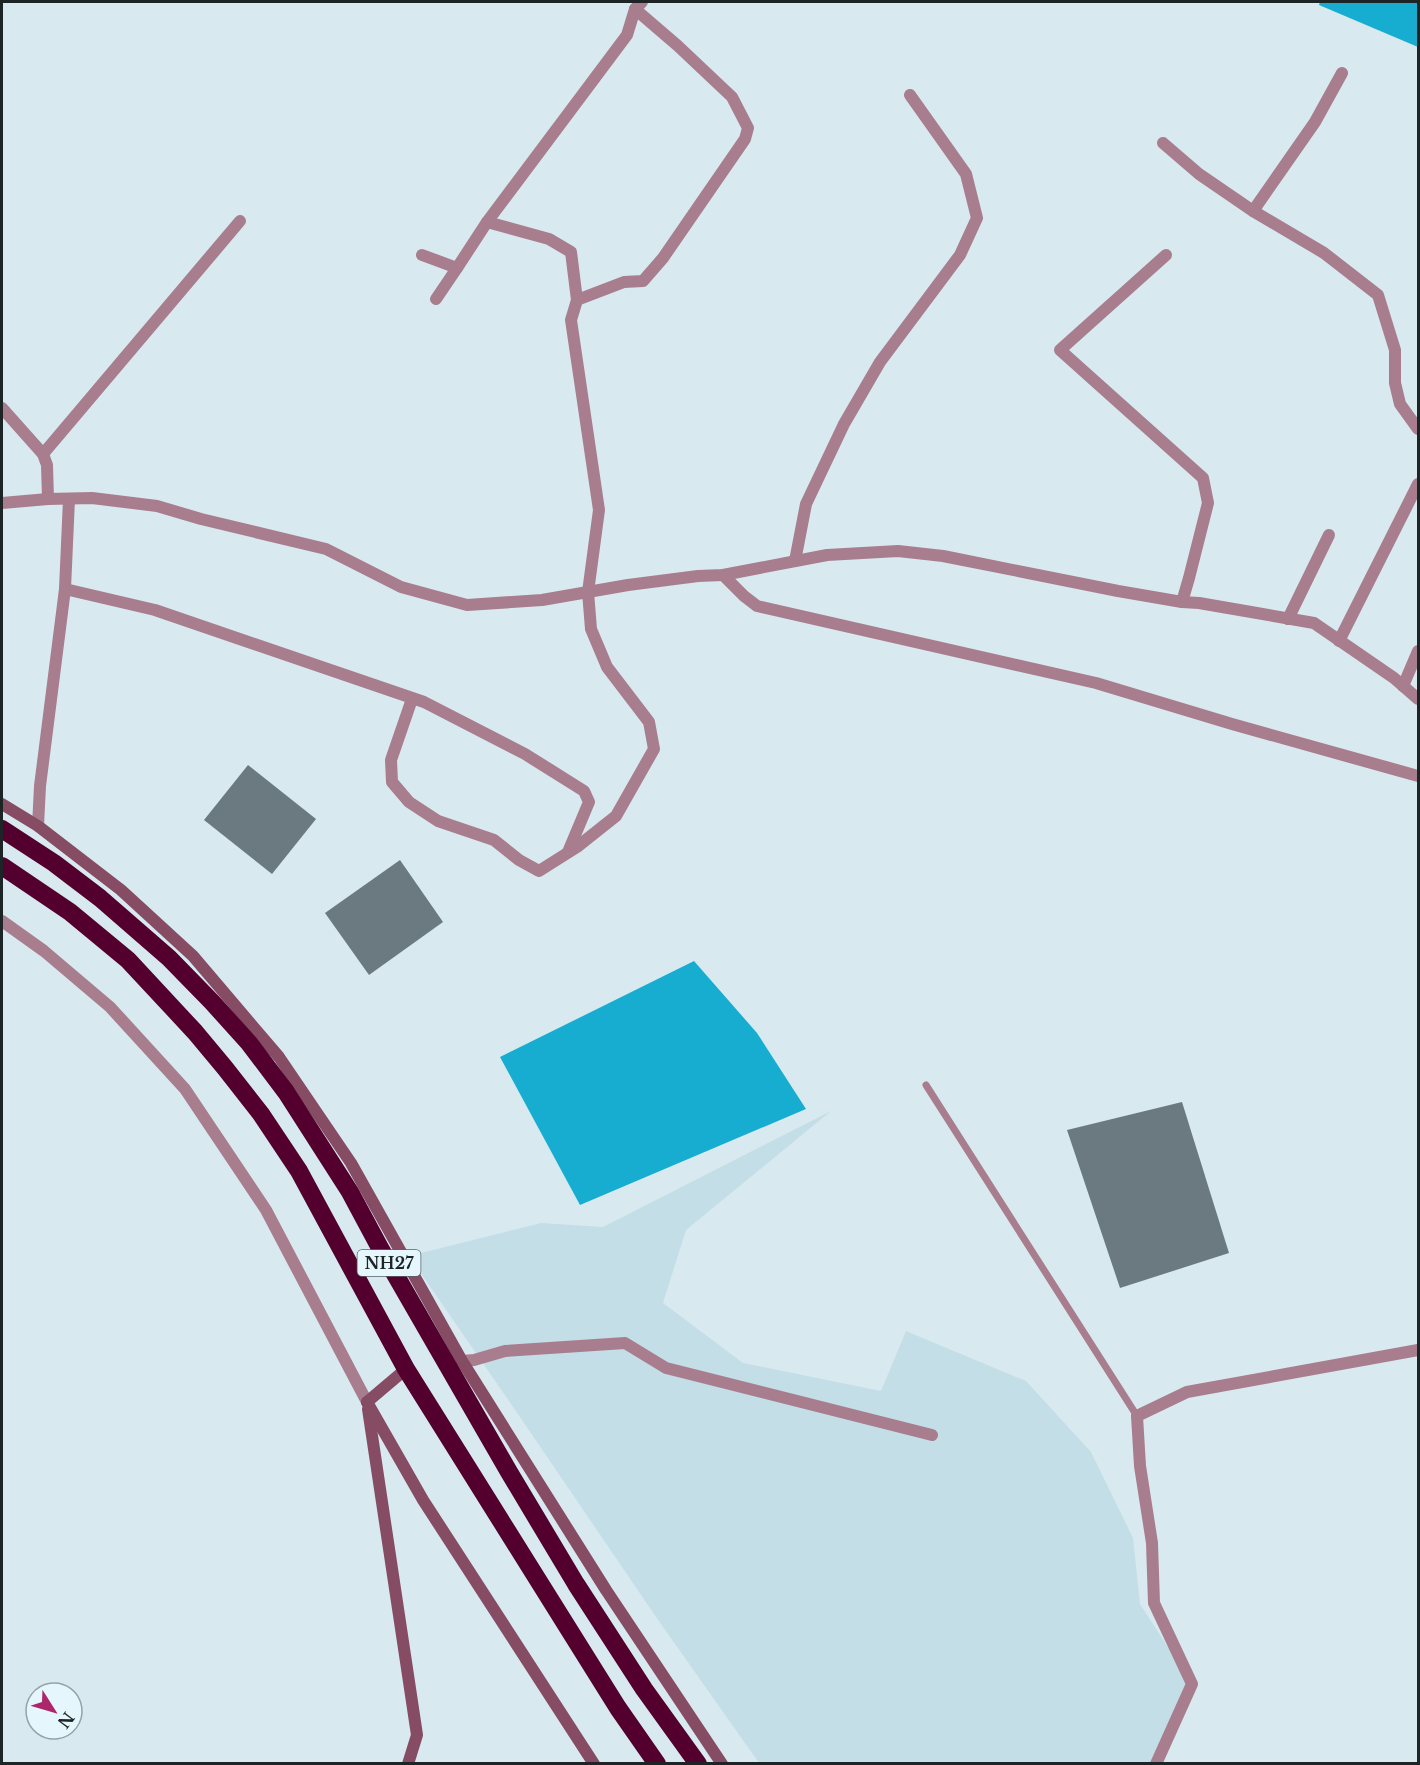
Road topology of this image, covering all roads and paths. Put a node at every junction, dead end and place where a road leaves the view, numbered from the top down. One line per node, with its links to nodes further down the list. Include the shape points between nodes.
1 (639, 5): 7 (street, via 627,34); 12 (street, via 732,97 748,128 745,139 643,281 624,282)
2 (1342, 73): 5 (street, via 1316,122)
3 (910, 95): 21 (street, via 966,174 976,218 960,255 880,362 844,424 806,504)
4 (1163, 143): 5 (street)
5 (1253, 212): 14 (street, via 1324,254 1378,295 1395,350 1395,383 1400,404)
6 (240, 221): 15 (street)
7 (487, 222): 10 (street); 12 (street, via 549,239 571,252)
8 (422, 255): 10 (street)
9 (1166, 255): 25 (street, via 1060,350 1203,478 1208,503)
10 (457, 268): 11 (street)
11 (436, 299)
12 (578, 300): 24 (street, via 571,320 599,510)
13 (2, 408): 15 (street)
14 (1419, 429)
15 (43, 454): 17 (street)
16 (1419, 484): 27 (street)
17 (48, 499): 18 (street); 19 (street)
18 (69, 499): 23 (street); 24 (street, via 158,506 326,549 401,587 467,605 542,600)
19 (2, 503)
20 (1329, 535): 26 (street)
21 (795, 561): 22 (street); 25 (street, via 886,552 932,555)
22 (723, 575): 24 (street); 32 (street, via 757,606 1096,683)
23 (65, 589): 30 (street, via 155,610); 34 (street)
24 (588, 592): 36 (street, via 591,629 607,667 649,722 654,749 616,816)
25 (1182, 602): 26 (street)
26 (1288, 619): 27 (street, via 1314,623)
27 (1339, 640): 29 (street)
28 (1419, 651): 29 (street)
29 (1403, 686): 31 (street)
30 (412, 699): 36 (street, via 525,754 584,791 589,802); 36 (street, via 391,760 392,782 410,802 438,821 494,840 539,871)
31 (1419, 699)
32 (1419, 776)
33 (2, 804): 34 (street)
34 (38, 826): 41 (street, via 121,890 193,956 279,1057 351,1162)
35 (2, 829): 49 (highway, NH27, via 100,898 169,958 249,1043 286,1092 350,1192 576,1584)
36 (567, 853)
37 (2, 866): 42 (highway, NH27, via 70,912 129,960 225,1068 299,1171)
38 (2, 921): 43 (street, via 110,1007 185,1089 266,1210)
39 (926, 1085): 44 (lane)
40 (1419, 1350): 44 (street, via 1187,1392)
41 (462, 1360): 45 (street, via 505,1351 625,1343 666,1368); 50 (street, via 606,1590)
42 (406, 1369): 43 (street); 48 (highway, NH27)
43 (367, 1402): 46 (street, via 417,1735); 47 (street, via 423,1500)
44 (1137, 1416): 51 (street, via 1152,1543 1154,1603 1192,1684)
45 (932, 1435)
46 (408, 1764)
47 (594, 1764)
48 (657, 1764)
49 (698, 1764)
50 (722, 1764)
51 (1156, 1764)

